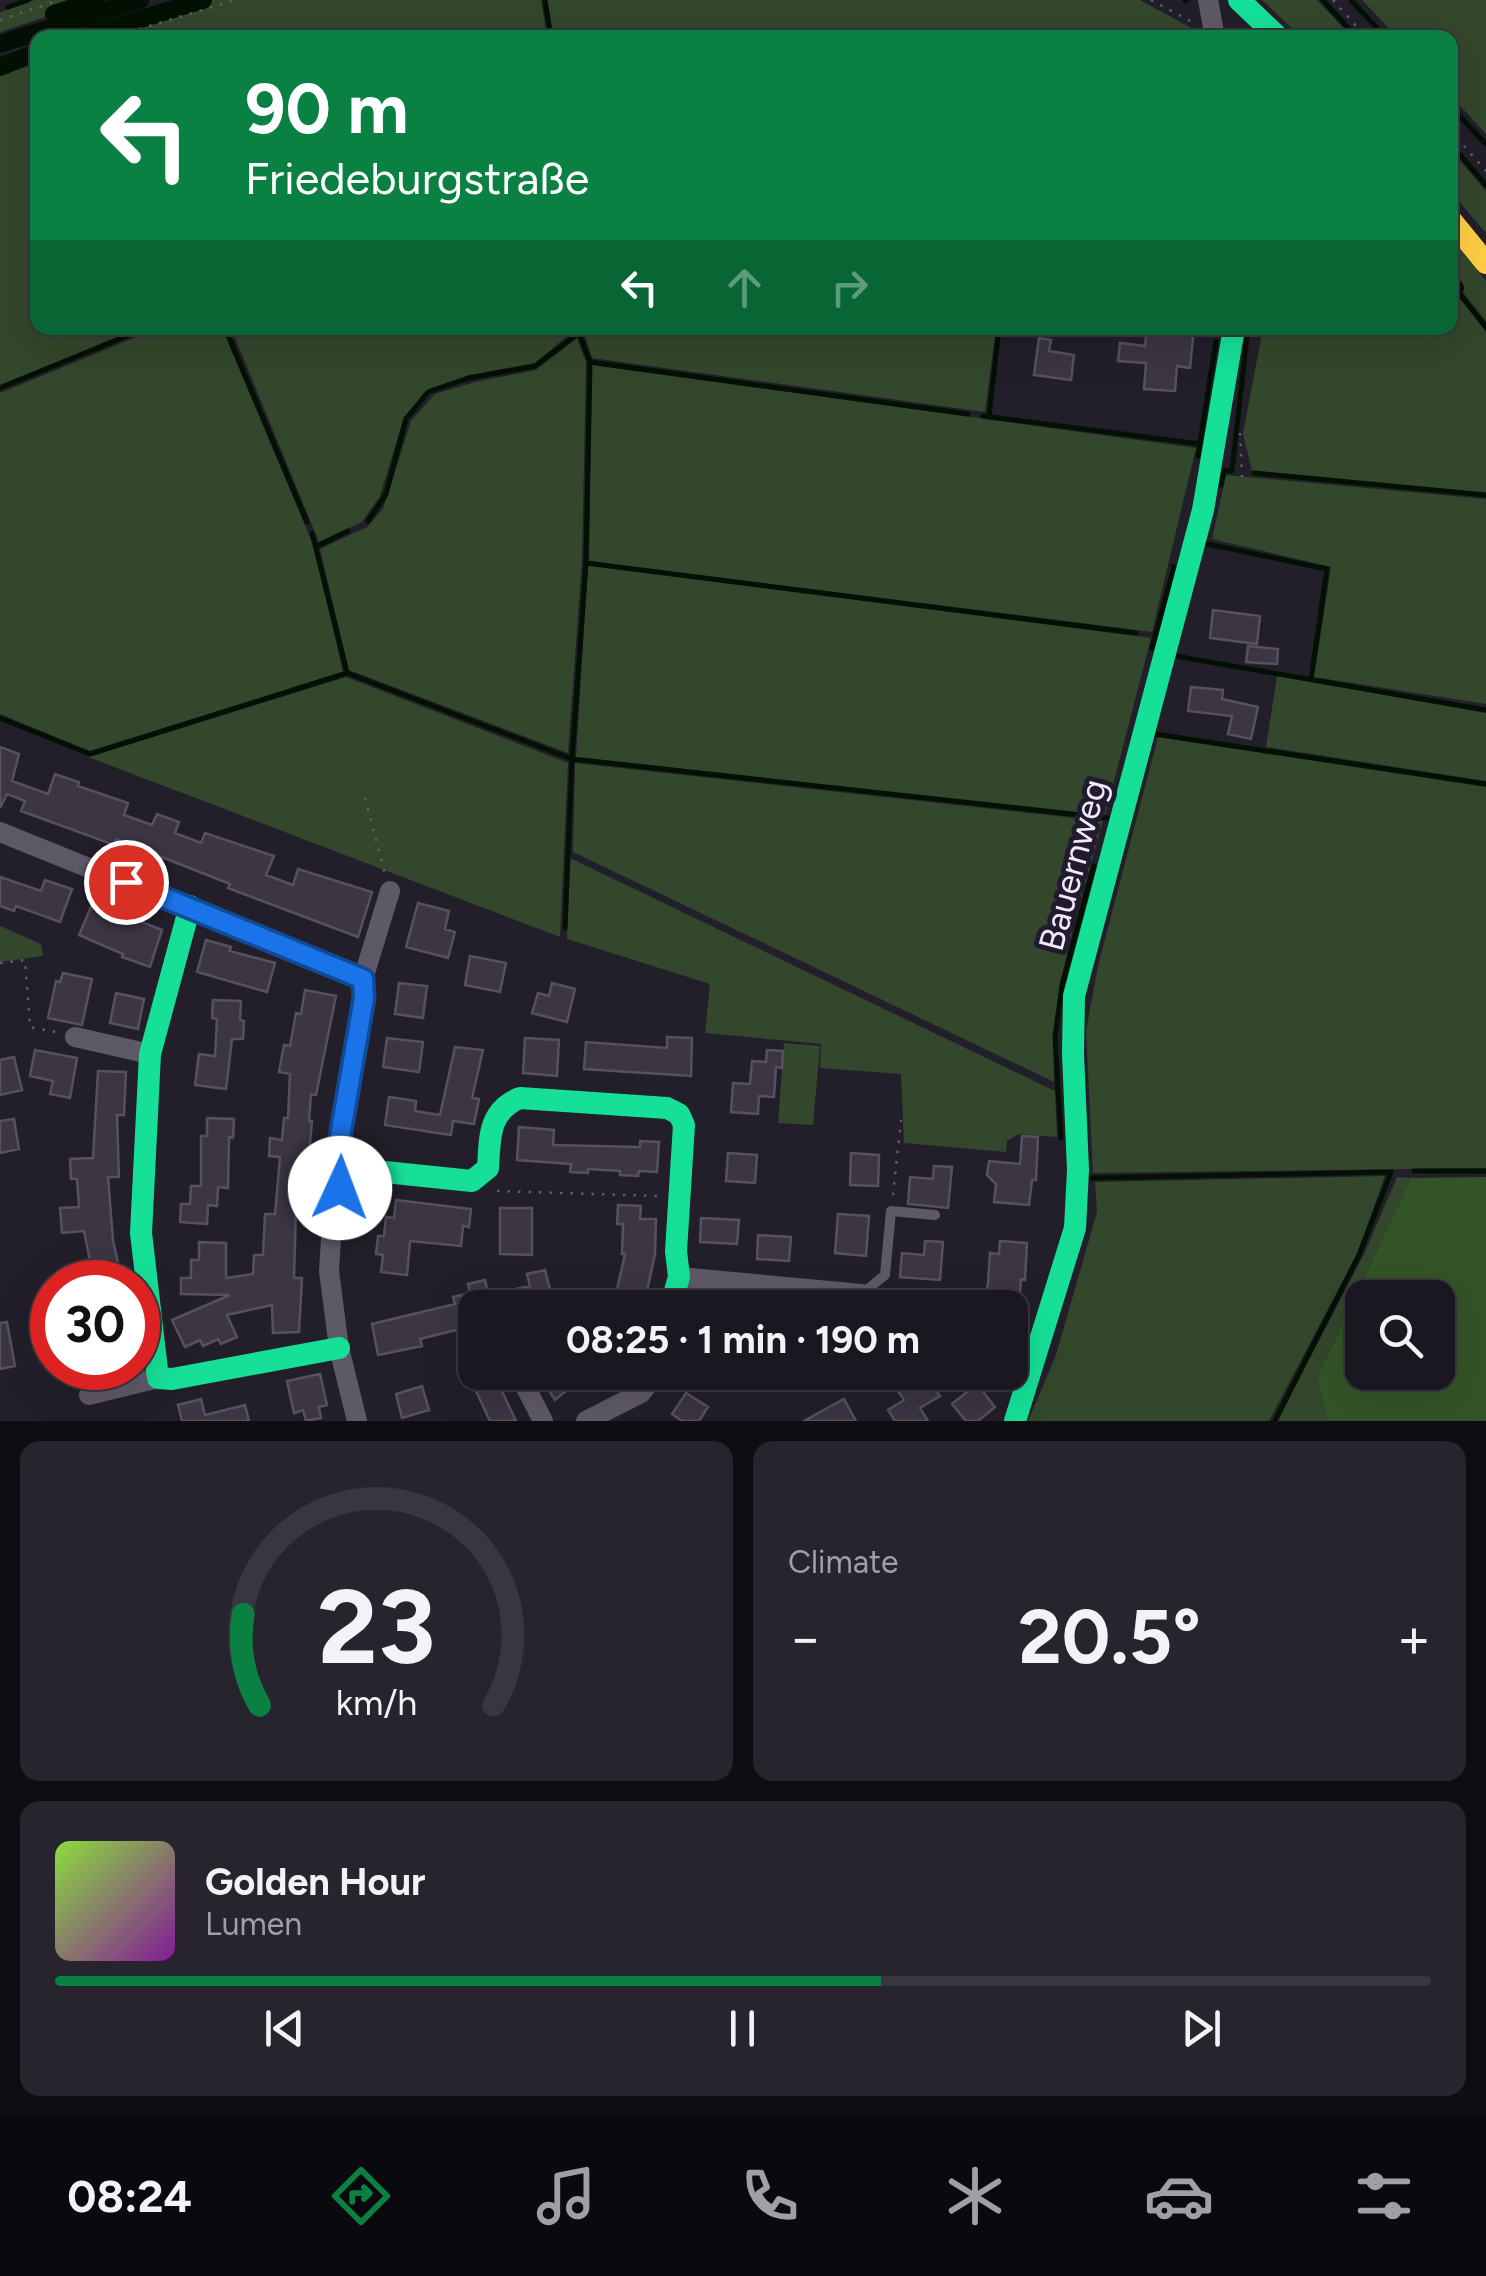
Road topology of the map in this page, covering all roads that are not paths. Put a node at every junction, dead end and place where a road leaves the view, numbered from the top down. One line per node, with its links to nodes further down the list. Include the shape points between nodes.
1 (1208, 0): 3 (street)
2 (1239, 0): 4 (street)
3 (1214, 30)
4 (1270, 30)
5 (1458, 229): 6 (street)
6 (1486, 263)
7 (1233, 335): 30 (street, Bauernweg, via 1203,510 1074,996 1076,1228)
8 (0, 832): 10 (street)
9 (390, 891): 11 (street)
10 (190, 906): 11 (street); 13 (street)
11 (363, 979): 14 (street, via 340,1137)
12 (75, 1037): 13 (street)
13 (150, 1054): 16 (street)
14 (346, 1168): 17 (street, via 472,1181 488,1168 492,1118 505,1102 520,1098 667,1108 684,1124); 21 (street, via 333,1208 329,1270)
15 (935, 1215): 20 (lane, via 891,1211 885,1275)
16 (145, 1260)
17 (679, 1277): 18 (street); 19 (street)
18 (675, 1290)
19 (819, 1290)
20 (867, 1290)
21 (338, 1348): 22 (street); 27 (street)
22 (160, 1378)
23 (109, 1390): 26 (street)
24 (527, 1390): 28 (street)
25 (643, 1390): 29 (street)
26 (89, 1395)
27 (357, 1421)
28 (543, 1421)
29 (586, 1421)
30 (1015, 1421)

